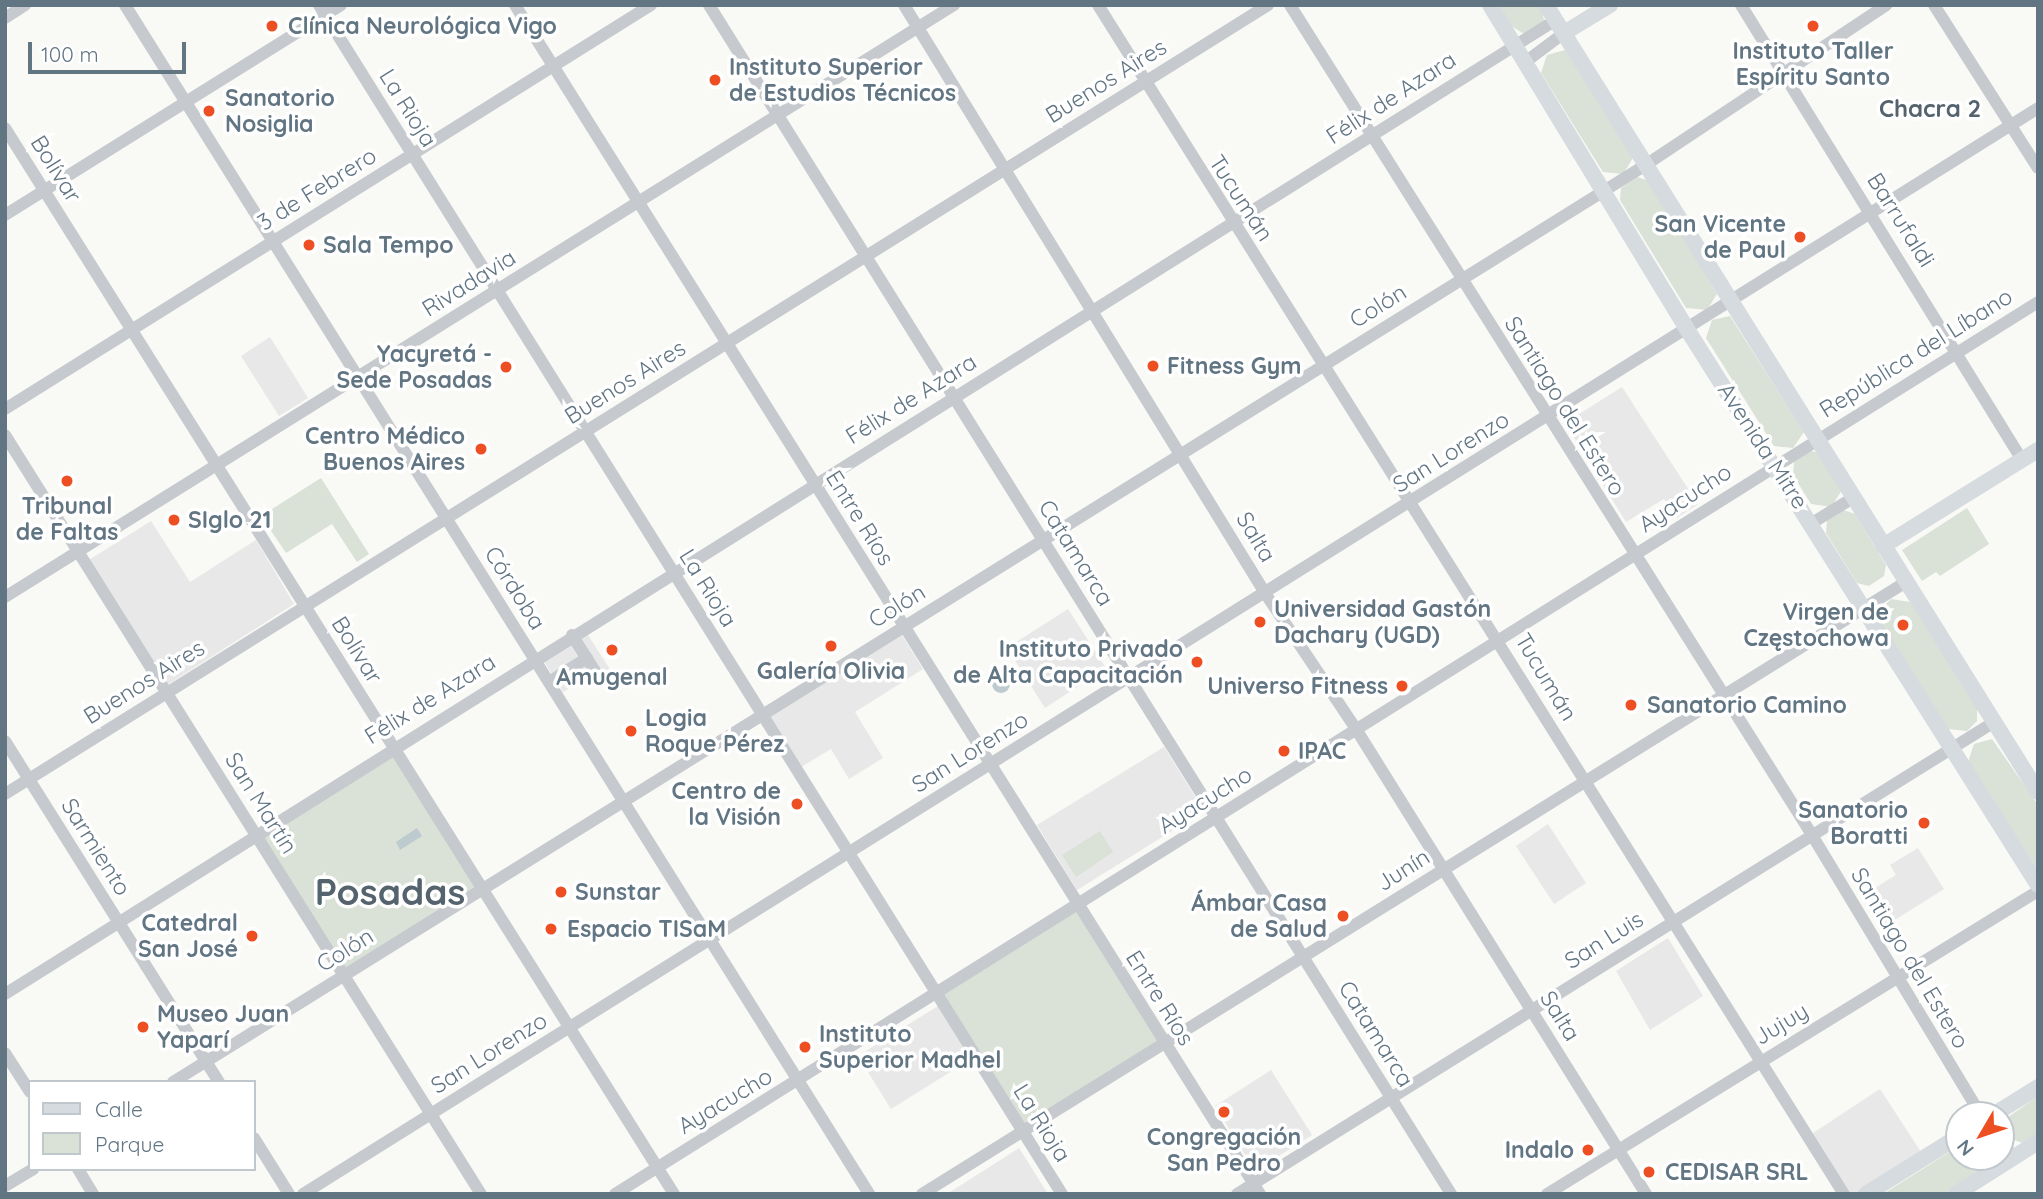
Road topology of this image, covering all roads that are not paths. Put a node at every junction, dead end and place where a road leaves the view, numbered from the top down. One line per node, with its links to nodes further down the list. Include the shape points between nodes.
1 (25, 5): 19 (street)
2 (125, 5): 27 (street, Córdoba)
3 (341, 5): 18 (street)
4 (515, 5): 24 (street, Entre Ríos)
5 (651, 5): 24 (street, 3 de Febrero)
6 (709, 5): 29 (street, Catamarca)
7 (904, 5): 21 (street, Salta)
8 (954, 5): 21 (street, Rivadavia)
9 (1098, 5): 26 (street, Tucumán)
10 (1268, 5): 26 (street, Buenos Aires)
11 (1290, 5): 32 (street, Santiago del Estero)
12 (1490, 5): 22 (main road, Avenida Mitre)
13 (1546, 5): 20 (main road, Avenida Mitre)
14 (1609, 5): 20 (main road)
15 (1741, 5): 25 (street, Barrufaldi)
16 (1886, 5): 25 (street, Colón)
17 (1934, 5): 30 (street)
18 (322, 10): 27 (street); 33 (street, La Rioja)
19 (5, 18)
20 (1560, 27): 22 (street, Félix de Azara); 23 (street); 34 (main road, Avenida Mitre)
21 (918, 28): 29 (street, Rivadavia); 35 (street, Salta)
22 (1513, 44): 23 (main road, Avenida Mitre); 32 (street, Félix de Azara)
23 (1524, 63): 38 (main road, Avenida Mitre)
24 (553, 66): 33 (street, 3 de Febrero); 39 (street, Entre Ríos)
25 (1781, 74): 34 (street, Colón); 40 (street, Barrufaldi)
26 (1144, 83): 35 (street, Buenos Aires); 42 (street, Tucumán)
27 (186, 102): 37 (street); 43 (street, Córdoba)
28 (2038, 108): 30 (street, San Lorenzo)
29 (778, 115): 39 (street, Rivadavia); 44 (street, Catamarca)
30 (2011, 125): 36 (street); 40 (street, San Lorenzo)
31 (5, 128): 37 (street, Bolívar)
32 (1371, 136): 42 (street, Félix de Azara); 45 (street, Santiago del Estero)
33 (412, 155): 43 (street, 3 de Febrero); 46 (street, La Rioja)
34 (1644, 166): 38 (street, Colón); 47 (main road, Avenida Mitre)
35 (1006, 168): 44 (street, Buenos Aires); 49 (street, Salta)
36 (2038, 168)
37 (45, 190): 41 (street); 51 (street, Bolívar)
38 (1602, 191): 45 (street, Colón); 50 (main road, Avenida Mitre)
39 (638, 202): 46 (street, Rivadavia); 52 (street, Entre Ríos)
40 (1871, 212): 47 (street, San Lorenzo); 53 (street, Barrufaldi)
41 (5, 215)
42 (1231, 223): 49 (street, Félix de Azara); 54 (street, Tucumán)
43 (273, 242): 51 (street, 3 de Febrero); 55 (street, Córdoba)
44 (866, 256): 52 (street, Buenos Aires); 56 (street, Catamarca)
45 (1461, 279): 54 (street, Colón); 58 (street, Santiago del Estero)
46 (497, 290): 55 (street, Rivadavia); 59 (street, La Rioja)
47 (1730, 301): 50 (street, San Lorenzo); 61 (main road, Avenida Mitre)
48 (2038, 302): 53 (street, República del Líbano)
49 (1090, 311): 56 (street, Félix de Azara); 63 (street, Salta)
50 (1685, 326): 58 (street, San Lorenzo); 65 (main road, Avenida Mitre)
51 (132, 330): 57 (street, 3 de Febrero); 66 (street, Bolívar)
52 (726, 343): 59 (street, Buenos Aires); 67 (street, Entre Ríos)
53 (1959, 351): 61 (street, República del Líbano); 64 (street, Barrufaldi)
54 (1325, 364): 63 (street, Colón); 69 (street, Tucumán)
55 (358, 377): 66 (street, Rivadavia); 70 (street, Córdoba)
56 (953, 397): 67 (street, Félix de Azara); 72 (street, Catamarca)
57 (5, 409)
58 (1546, 417): 69 (street, San Lorenzo); 75 (street, Santiago del Estero)
59 (585, 431): 70 (street, Buenos Aires); 76 (street, La Rioja)
60 (5, 435): 74 (street, San Martín)
61 (1816, 440): 65 (street, Ayacucho); 68 (main road, Avenida Mitre)
62 (2038, 450): 64 (main road)
63 (1179, 452): 72 (street, Colón); 78 (street, Salta)
64 (2022, 460): 73 (main road)
65 (1776, 464): 71 (main road, Avenida Mitre); 75 (street, Ayacucho)
66 (216, 465): 74 (street, Rivadavia); 80 (street, Bolívar)
67 (814, 484): 76 (street, Félix de Azara); 82 (street, Entre Ríos)
68 (1853, 498): 71 (street); 73 (main road, Avenida Mitre)
69 (1412, 501): 78 (street, San Lorenzo); 84 (street, Tucumán)
70 (446, 518): 80 (street, Buenos Aires); 86 (street, Córdoba)
71 (1812, 523): 81 (main road, Avenida Mitre)
72 (1043, 540): 82 (street, Colón); 88 (street, Catamarca)
73 (1883, 546): 77 (main road, Avenida Mitre)
74 (78, 552): 79 (street, Rivadavia); 90 (street, San Martín)
75 (1634, 556): 84 (street, Ayacucho); 91 (street, Santiago del Estero)
76 (673, 572): 83 (street, Félix de Azara); 92 (street, La Rioja)
77 (1906, 582): 81 (street, Junín); 93 (main road, Avenida Mitre)
78 (1265, 593): 88 (street, San Lorenzo); 94 (street, Salta)
79 (5, 597)
80 (305, 606): 90 (street, Buenos Aires); 96 (street, Bolívar)
81 (1866, 607): 91 (street, Junín); 97 (main road, Avenida Mitre)
82 (903, 627): 92 (street, Colón); 98 (street, Entre Ríos)
83 (572, 635): 85 (street); 86 (street, Félix de Azara)
84 (1500, 641): 94 (street, Ayacucho); 100 (street, Tucumán)
85 (587, 658): 87 (street); 89 (street)
86 (534, 659): 89 (street, Córdoba); 96 (street, Félix de Azara)
87 (596, 673)
88 (1129, 678): 98 (street, San Lorenzo); 104 (street, Catamarca)
89 (549, 682): 103 (street, Córdoba)
90 (167, 692): 99 (street, Buenos Aires); 105 (street, San Martín)
91 (1723, 696): 100 (street, Junín); 106 (street, Santiago del Estero)
92 (763, 714): 103 (street, Colón); 107 (street, La Rioja)
93 (1994, 722): 97 (street, San Luis); 101 (main road, Avenida Mitre)
94 (1356, 729): 104 (street, Ayacucho); 108 (street, Salta)
95 (5, 741): 99 (street, Sarmiento)
96 (393, 747): 105 (street, Félix de Azara); 110 (street, Bolívar)
97 (1953, 749): 106 (street, San Luis); 109 (main road, Avenida Mitre)
98 (988, 765): 107 (street, San Lorenzo); 112 (street, Entre Ríos)
99 (29, 779): 102 (street, Buenos Aires); 114 (street, Sarmiento)
100 (1584, 780): 108 (street, Junín); 113 (street, Tucumán)
101 (2038, 792)
102 (5, 794)
103 (623, 801): 110 (street, Colón); 115 (street, Córdoba)
104 (1216, 817): 112 (street, Ayacucho); 116 (street, Catamarca)
105 (256, 835): 114 (street, Félix de Azara); 117 (street, San Martín)
106 (1812, 835): 113 (street, San Luis); 118 (street, Santiago del Estero)
107 (848, 852): 115 (street, San Lorenzo); 120 (street, La Rioja)
108 (1443, 869): 116 (street, Junín); 121 (street, Salta)
109 (2038, 885)
110 (483, 889): 117 (street, Colón); 122 (street, Bolívar)
111 (2038, 891): 118 (street, Jujuy)
112 (1077, 905): 120 (street, Ayacucho); 123 (street, Entre Ríos)
113 (1674, 921): 121 (street, San Luis); 125 (street, Tucumán)
114 (120, 924): 119 (street, Félix de Azara); 126 (street, Sarmiento)
115 (710, 940): 122 (street, San Lorenzo); 129 (street, Córdoba)
116 (1304, 957): 123 (street, Junín); 132 (street, Catamarca)
117 (344, 975): 126 (street, Colón); 135 (street, San Martín)
118 (1898, 979): 125 (street, Jujuy); 133 (street, Santiago del Estero)
119 (5, 994)
120 (937, 994): 129 (street, Ayacucho); 136 (street, La Rioja)
121 (1531, 1010): 132 (street, San Luis); 140 (street, Salta)
122 (569, 1027): 135 (street, San Lorenzo); 142 (street, Bolívar)
123 (1165, 1044): 136 (street, Junín); 147 (street, Entre Ríos)
124 (5, 1053): 131 (street)
125 (1761, 1060): 140 (street, Jujuy); 161 (street, Tucumán)
126 (206, 1061): 127 (street, Colón); 128 (street, Sarmiento)
127 (176, 1080)
128 (218, 1080)
129 (799, 1081): 142 (street, Ayacucho); 154 (street, Córdoba)
130 (2038, 1087): 134 (main road)
131 (28, 1089)
132 (1391, 1098): 147 (street, San Luis); 158 (street, Catamarca)
133 (1972, 1101)
134 (2015, 1101)
135 (431, 1114): 150 (street, San Lorenzo); 151 (street, San Martín)
136 (1023, 1131): 155 (street, Junín); 156 (street, La Rioja)
137 (256, 1141): 149 (street)
138 (2038, 1142): 141 (main road)
139 (1945, 1145): 162 (main road)
140 (1618, 1149): 159 (street, Jujuy); 160 (street, Salta)
141 (2015, 1157)
142 (657, 1167): 152 (street, Ayacucho); 153 (street, Bolívar)
143 (30, 1171): 146 (street)
144 (79, 1171): 148 (street)
145 (1992, 1171): 163 (main road)
146 (5, 1186)
147 (1256, 1189): 157 (street, San Luis)
148 (93, 1194)
149 (289, 1194)
150 (303, 1194)
151 (481, 1194)
152 (615, 1194)
153 (674, 1194)
154 (869, 1194)
155 (922, 1194)
156 (1062, 1194)
157 (1237, 1194)
158 (1451, 1194)
159 (1547, 1194)
160 (1646, 1194)
161 (1844, 1194)
162 (1866, 1194)
163 (1956, 1194)

